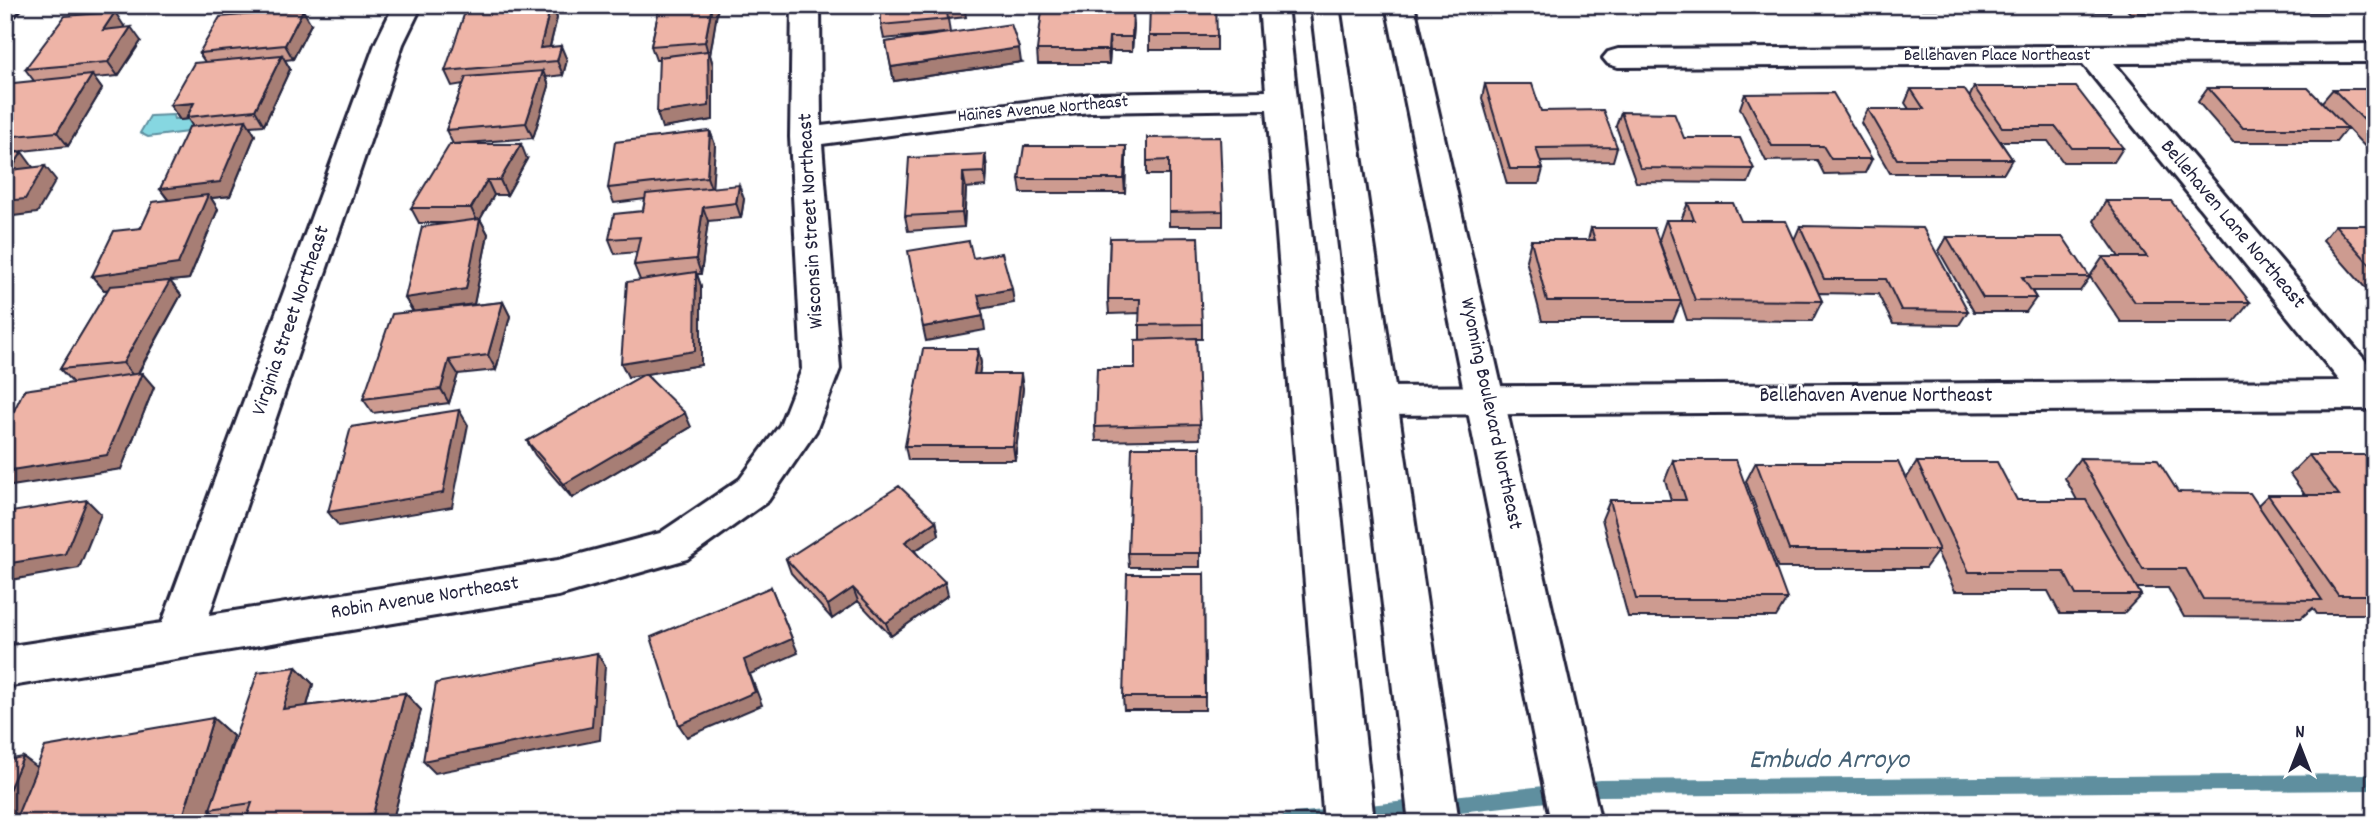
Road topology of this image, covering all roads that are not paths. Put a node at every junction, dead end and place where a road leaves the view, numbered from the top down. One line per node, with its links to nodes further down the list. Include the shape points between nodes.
1 (9, 5): 7 (street)
2 (408, 5): 17 (street, Virginia Street Northeast, via 389,44)
3 (806, 5): 12 (street, Wisconsin Street Northeast)
4 (1273, 5): 11 (street)
5 (1325, 5): 15 (street)
6 (1400, 5): 14 (street, Wyoming Boulevard Northeast)
7 (5, 9)
8 (2375, 53): 9 (street, Bellehaven Place Northeast)
9 (2091, 55): 10 (street, Bellehaven Place Northeast); 13 (street, Bellehaven Lane Northeast)
10 (1618, 58)
11 (1281, 100): 12 (street, Haines Avenue Northeast, via 1092,103); 19 (street)
12 (806, 137): 16 (street, Wisconsin Street Northeast, via 821,369)
13 (2373, 395): 14 (street, Bellehaven Avenue Northeast)
14 (1487, 399): 15 (street, Bellehaven Avenue Northeast); 21 (street, Wyoming Boulevard Northeast)
15 (1378, 401): 20 (street)
16 (797, 431): 17 (street, Robin Avenue Northeast, via 754,490 672,547 558,578)
17 (179, 638): 18 (street, Robin Avenue Northeast)
18 (5, 667)
19 (1349, 823)
20 (1434, 823)
21 (1576, 823)

